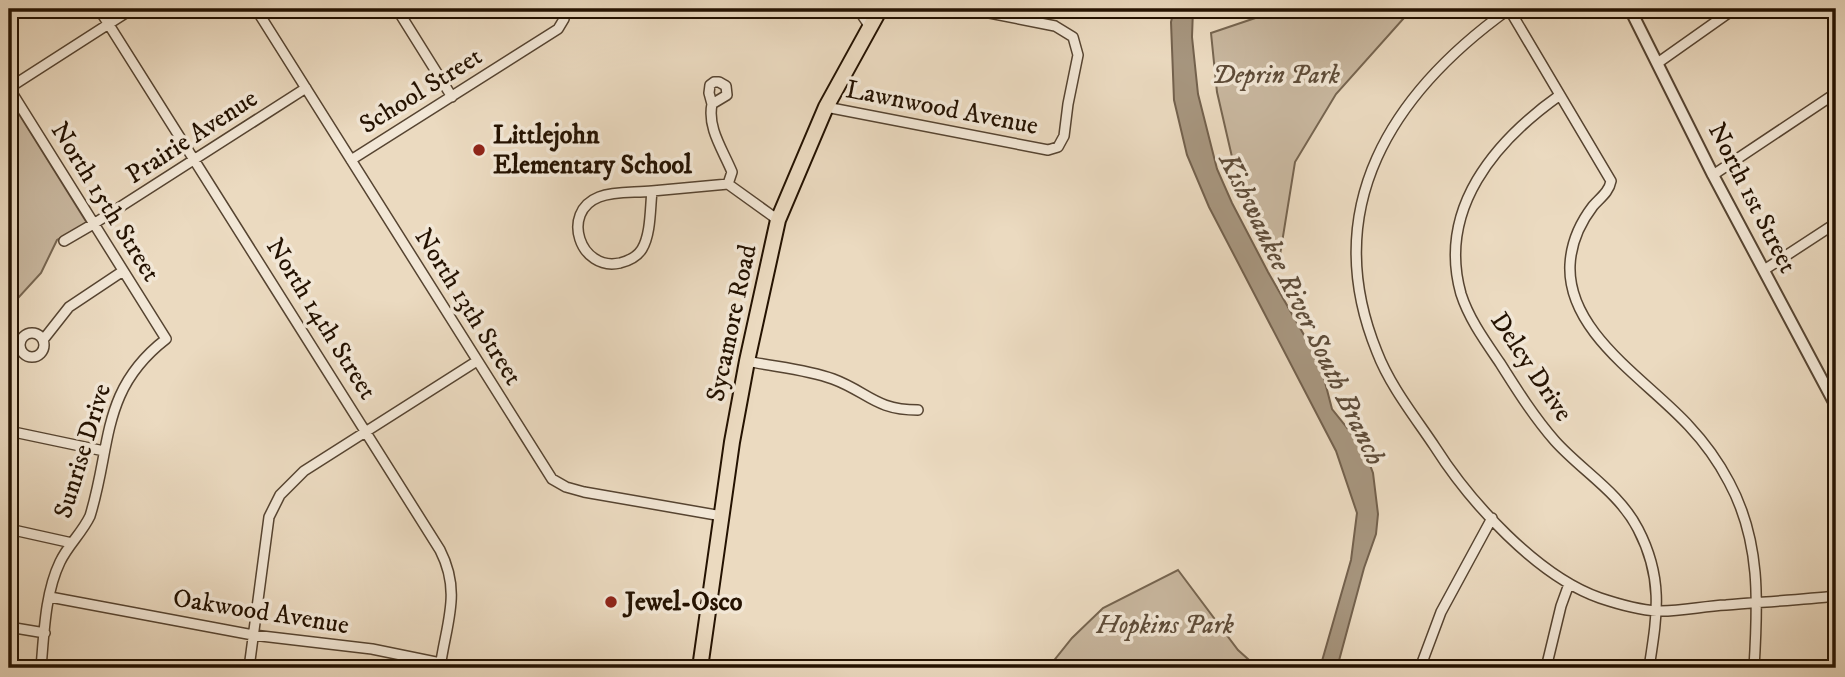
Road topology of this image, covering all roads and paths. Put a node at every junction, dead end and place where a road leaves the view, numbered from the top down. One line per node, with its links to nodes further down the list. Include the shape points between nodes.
1 (99, 9): 12 (street, North 14th Street)
2 (132, 9): 12 (street)
3 (256, 9): 16 (street, North 13th Street)
4 (397, 9): 19 (street)
5 (562, 9): 19 (street, School Street, via 563,23 550,35)
6 (858, 9): 13 (street)
7 (880, 9): 13 (main road, Sycamore Road)
8 (970, 9): 21 (street, Lawnwood Avenue, via 1037,21 1073,37 1078,55 1065,136 1055,149)
9 (1508, 9): 18 (street); 43 (street, via 1446,60 1392,127 1366,187 1356,248 1362,306 1380,360 1443,460)
10 (1630, 9): 14 (street, North 1st Street)
11 (1734, 9): 14 (street)
12 (109, 24): 15 (street); 22 (street, North 14th Street)
13 (870, 27): 21 (main road, Sycamore Road)
14 (1659, 62): 24 (street, North 1st Street)
15 (9, 88): 28 (street, North 15th Street)
16 (306, 88): 22 (street, Prairie Avenue); 23 (street, North 13th Street)
17 (1836, 93): 24 (street)
18 (1560, 95): 49 (street, via 1611,181 1573,243 1570,266 1575,301 1594,333 1684,420 1718,463 1749,532); 50 (street, Delcy Drive, via 1511,136 1467,196 1455,251 1461,293 1474,323 1536,417 1633,519 1650,558)
19 (453, 97): 23 (street, School Street)
20 (712, 104): 25 (street, via 712,125 732,172)
21 (825, 107): 27 (main road, Sycamore Road)
22 (195, 159): 28 (street, Prairie Avenue); 39 (street, North 14th Street)
23 (351, 160): 35 (street, North 13th Street)
24 (1713, 174): 31 (street, North 1st Street)
25 (727, 184): 26 (street); 27 (street)
26 (652, 191): 26 (street, via 646,238 639,253 609,264 588,254 578,229 589,204 601,197)
27 (778, 220): 36 (main road, Sycamore Road)
28 (95, 223): 30 (street, Prairie Avenue); 32 (street, North 15th Street)
29 (1836, 223): 31 (street)
30 (64, 241)
31 (1764, 270): 37 (street, North 1st Street)
32 (123, 271): 33 (street, North 15th Street); 34 (street, via 69,307)
33 (166, 339): 41 (street, Sunrise Drive, via 143,358 125,382)
34 (43, 340)
35 (477, 360): 39 (street); 42 (street, North 13th Street, via 546,470 559,483 584,492)
36 (747, 361): 38 (street, via 822,375 882,405); 42 (main road, Sycamore Road)
37 (1836, 406)
38 (918, 410)
39 (366, 430): 53 (street, via 304,471 276,502); 54 (street, North 14th Street, via 450,572 451,607)
40 (9, 431): 41 (street)
41 (104, 451): 45 (street, Sunrise Drive, via 90,516)
42 (722, 516): 58 (main road, Sycamore Road)
43 (1492, 519): 46 (street); 59 (street, via 1441,612)
44 (9, 529): 45 (street)
45 (72, 543): 48 (street, Sunrise Drive, via 57,570)
46 (1569, 584): 50 (street, via 1601,598); 60 (street)
47 (1836, 596): 49 (street)
48 (50, 597): 52 (street, Sunrise Drive); 53 (street, Oakwood Avenue)
49 (1758, 604): 50 (street); 62 (street)
50 (1657, 611): 61 (street, Delcy Drive)
51 (9, 626): 52 (street)
52 (45, 634): 55 (street, Sunrise Drive)
53 (253, 635): 54 (street, Oakwood Avenue, via 372,649); 56 (street)
54 (441, 666): 57 (street, Oakwood Avenue)
55 (41, 668)
56 (249, 668)
57 (465, 668)
58 (700, 668)
59 (1420, 668)
60 (1546, 668)
61 (1648, 668)
62 (1754, 668)

